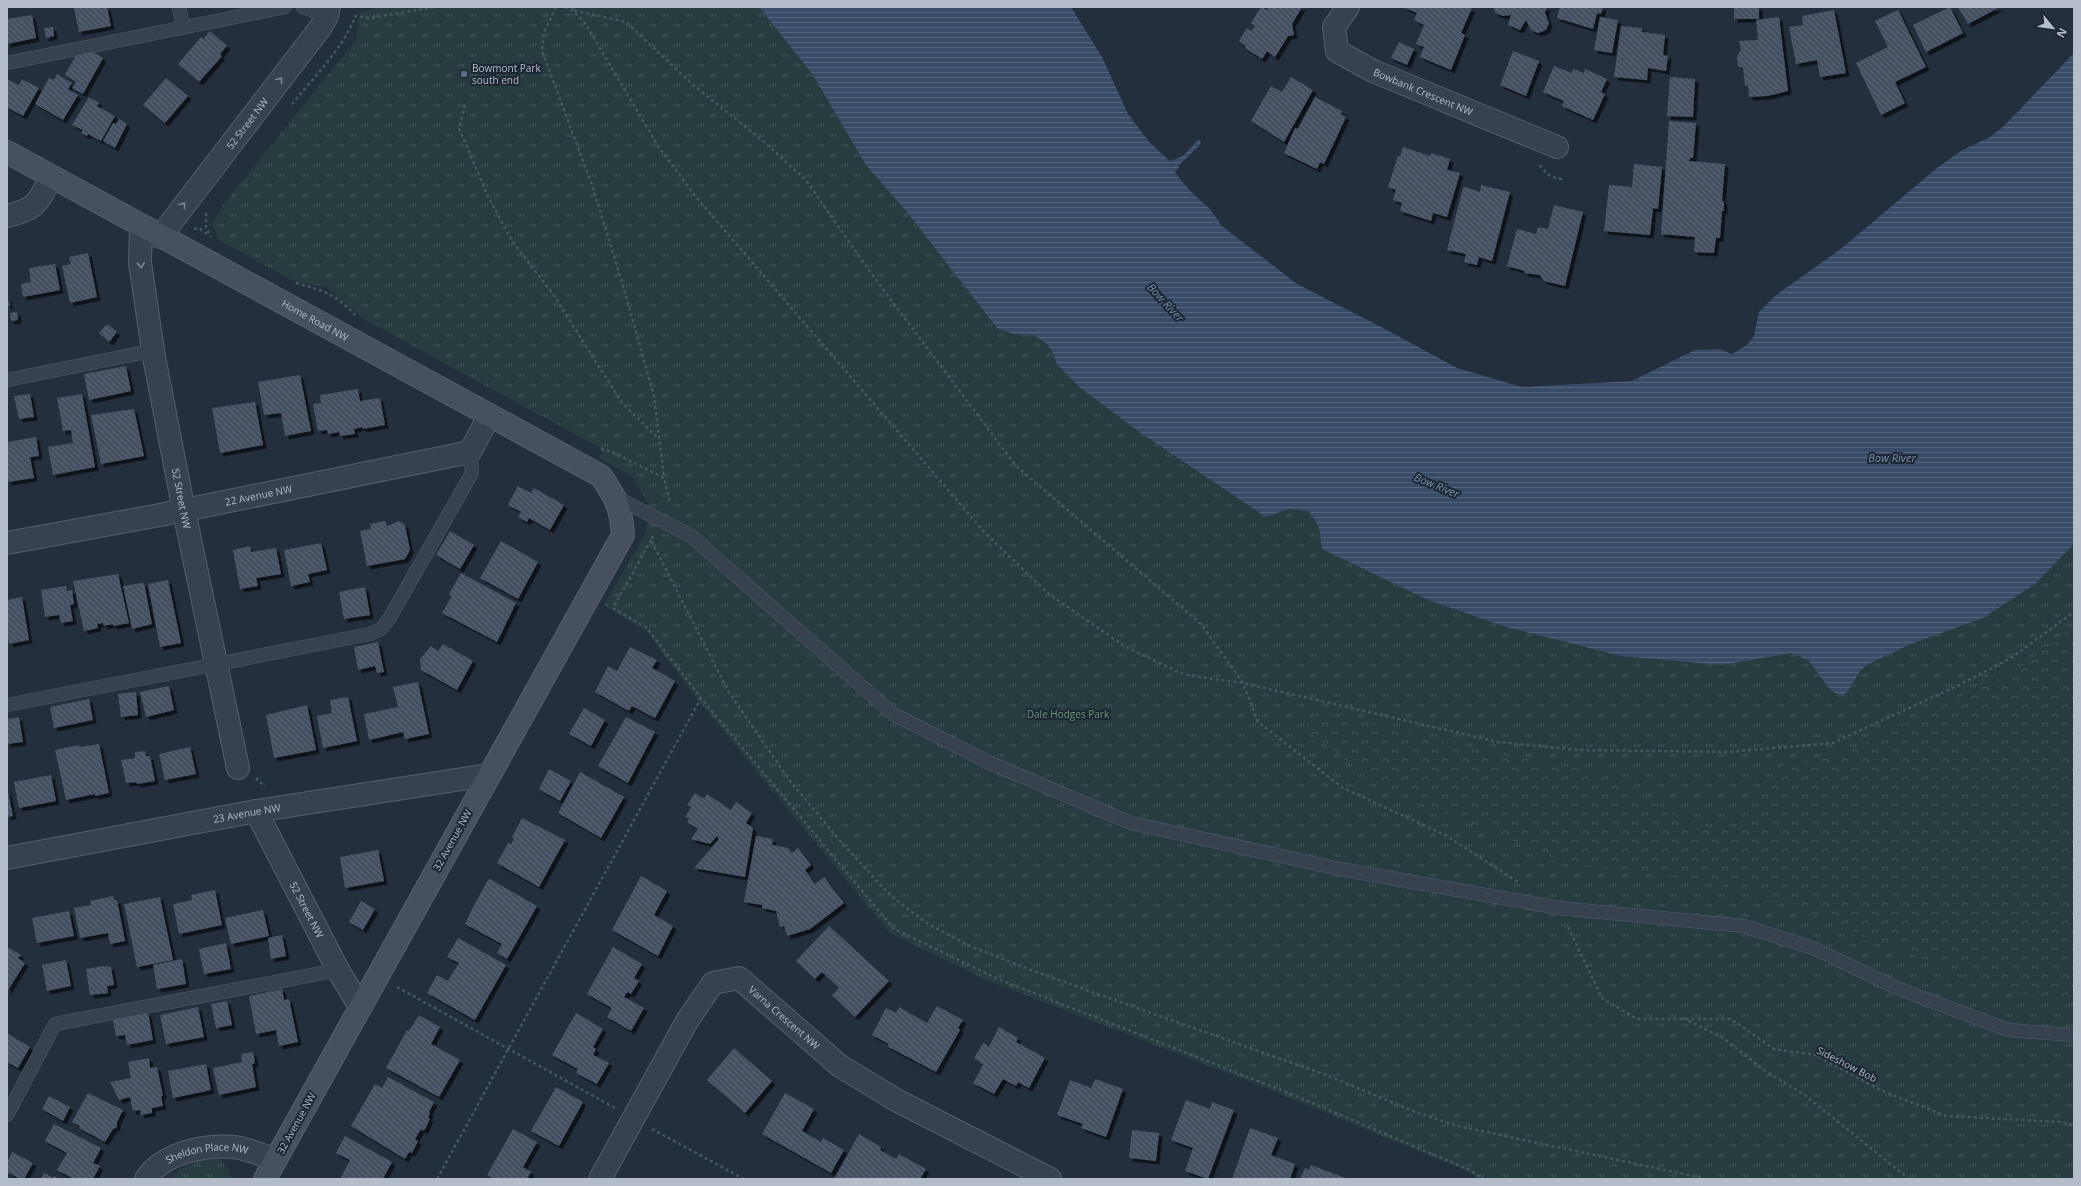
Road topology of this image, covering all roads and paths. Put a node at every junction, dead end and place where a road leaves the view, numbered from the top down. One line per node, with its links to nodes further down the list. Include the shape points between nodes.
1 (179, 7): 11 (lane)
2 (285, 7): 11 (lane)
3 (303, 7): 9 (lane)
4 (436, 7): 10 (path, via 371,18)
5 (556, 7): 28 (path, via 544,32 542,50 592,185 622,282 654,396)
6 (565, 7): 8 (path)
7 (1348, 7): 15 (street, Bowbank Crescent NW, via 1334,27 1337,51 1373,71)
8 (573, 8): 39 (path, via 626,22 693,85 762,140 806,180 870,272 1016,466 1201,624); 39 (path, via 658,146 696,197 985,533 1049,594 1126,647 1185,675)
9 (335, 13): 10 (path); 21 (street, 52 Street NW, one-way to 9, via 320,28)
10 (354, 17): 14 (path, via 338,49)
11 (183, 27): 12 (lane)
12 (7, 62)
13 (465, 105): 28 (path, via 459,128 487,194 506,230 553,294 622,403)
14 (287, 110)
15 (1557, 147)
16 (7, 152): 17 (street, Home Road NW)
17 (52, 178): 19 (street, via 35,206); 20 (street, Home Road NW)
18 (209, 207): 22 (path, via 206,213 206,227)
19 (7, 216)
20 (141, 226): 21 (street, Home Road NW); 25 (street, 52 Street NW, one-way to 25, via 140,263)
21 (160, 237): 27 (street, Home Road NW)
22 (212, 238)
23 (295, 283): 24 (path, via 319,289 342,300)
24 (362, 322)
25 (154, 357): 26 (lane, via 141,353); 33 (street, 52 Street NW)
26 (7, 380)
27 (489, 416): 30 (street); 32 (street, Home Road NW, via 601,476)
28 (658, 438): 31 (path)
29 (594, 448): 31 (path, via 612,452)
30 (470, 452): 33 (street, 22 Avenue NW); 38 (lane, via 472,473 431,548 381,629 370,634)
31 (664, 478): 34 (path, via 669,498)
32 (616, 497): 34 (lane); 43 (street, 32 Avenue NW, via 622,535)
33 (184, 511): 36 (street, 22 Avenue NW); 38 (street, 52 Street NW)
34 (661, 522): 35 (path); 47 (lane, via 691,536 893,714 995,765 1131,823 1340,869)
35 (651, 540): 40 (path, via 613,608 647,628); 65 (path, via 728,691 790,781 888,893 930,925 970,946 1036,972 1326,1075 1418,1113 1458,1126)
36 (7, 543)
37 (2074, 612): 39 (path, via 2011,658 1833,743 1729,752 1578,750 1498,742)
38 (216, 662): 41 (lane); 42 (street, 52 Street NW)
39 (1243, 683): 46 (path, via 1258,722 1343,788 1447,836)
40 (701, 698): 53 (path); 64 (path, via 894,929 998,979 1291,1094 1470,1170)
41 (7, 705)
42 (238, 768)
43 (488, 775): 44 (street, 23 Avenue NW); 49 (street, 32 Avenue NW)
44 (256, 811): 45 (street, 23 Avenue NW); 48 (street, 52 Street NW)
45 (7, 858)
46 (1519, 882)
47 (1559, 908): 51 (path, Sideshow Bob, via 1602,998 1637,1019); 52 (lane, via 1744,926 1813,948 1897,988 2008,1030)
48 (338, 970): 50 (street, 52 Street NW); 54 (lane, via 55,1024)
49 (377, 976): 50 (street, 32 Avenue NW); 53 (path)
50 (360, 1007): 57 (street, 32 Avenue NW)
51 (1683, 1018): 56 (path, Sideshow Bob, via 1731,1019 1774,1049 1816,1055 1880,1090 1946,1116 2060,1122); 66 (path, via 1723,1038 1764,1070 1806,1096)
52 (2074, 1035)
53 (509, 1049): 55 (path); 60 (path)
54 (7, 1115)
55 (634, 1119): 61 (street, Varna Crescent NW); 62 (path); 63 (street, Varna Crescent NW, via 687,1021 713,983 739,978 840,1066 896,1100)
56 (2074, 1125)
57 (276, 1160): 58 (street, Sheldon Place NW, via 235,1147 208,1147 174,1155); 59 (street, 32 Avenue NW)
58 (146, 1179)
59 (265, 1179)
60 (437, 1179)
61 (600, 1179)
62 (744, 1179)
63 (1050, 1179)
64 (1483, 1179)
65 (1707, 1179)
66 (1908, 1179)

